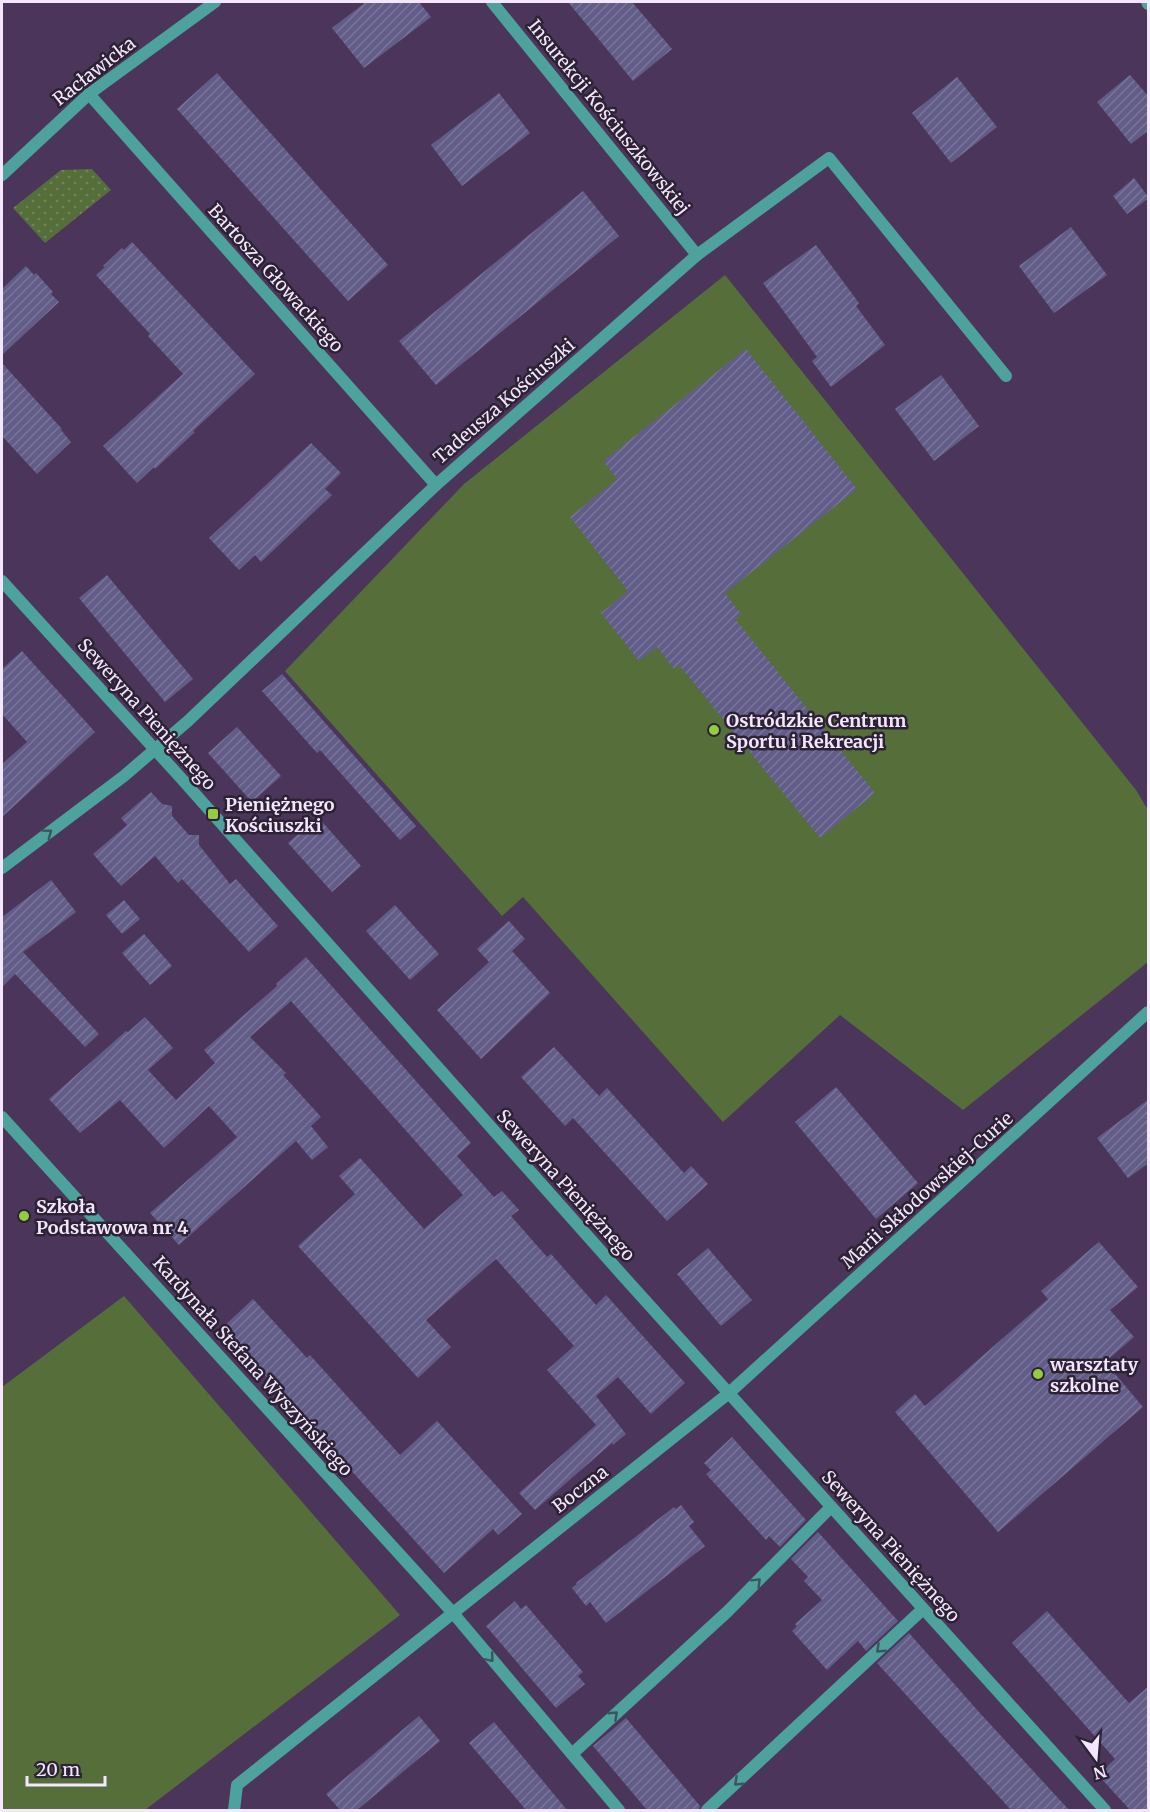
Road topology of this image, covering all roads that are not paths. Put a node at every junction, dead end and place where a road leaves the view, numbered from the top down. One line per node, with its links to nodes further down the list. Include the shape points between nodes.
1 (215, 2): 3 (street, Racławicka)
2 (492, 2): 5 (street, Insurekcji Kościuszkowskiej)
3 (88, 94): 4 (street, Racławicka); 7 (street, Bartosza Głowackiego)
4 (2, 175)
5 (697, 255): 6 (street, Tadeusza Kościuszki, via 829,158); 7 (street, Tadeusza Kościuszki)
6 (1006, 376)
7 (436, 485): 9 (street, Tadeusza Kościuszki)
8 (2, 581): 9 (street, Seweryna Pieniężnego)
9 (154, 750): 10 (street, Tadeusza Kościuszki, one-way to 9); 13 (street, Seweryna Pieniężnego)
10 (2, 868)
11 (1149, 1012): 13 (street, Marii Skłodowskiej-Curie)
12 (2, 1117): 16 (street, Kardynała Stefana Wyszyńskiego)
13 (729, 1393): 14 (street, Seweryna Pieniężnego); 16 (street, Boczna)
14 (831, 1507): 15 (street, Seweryna Pieniężnego); 17 (street, one-way to 14, via 727,1612)
15 (923, 1609): 20 (street, one-way to 20); 21 (street, Seweryna Pieniężnego)
16 (453, 1613): 17 (street, Kardynała Stefana Wyszyńskiego, one-way to 17); 18 (street, via 237,1785)
17 (572, 1755): 19 (street, Kardynała Stefana Wyszyńskiego)
18 (234, 1810)
19 (619, 1810)
20 (707, 1810)
21 (1105, 1810)

